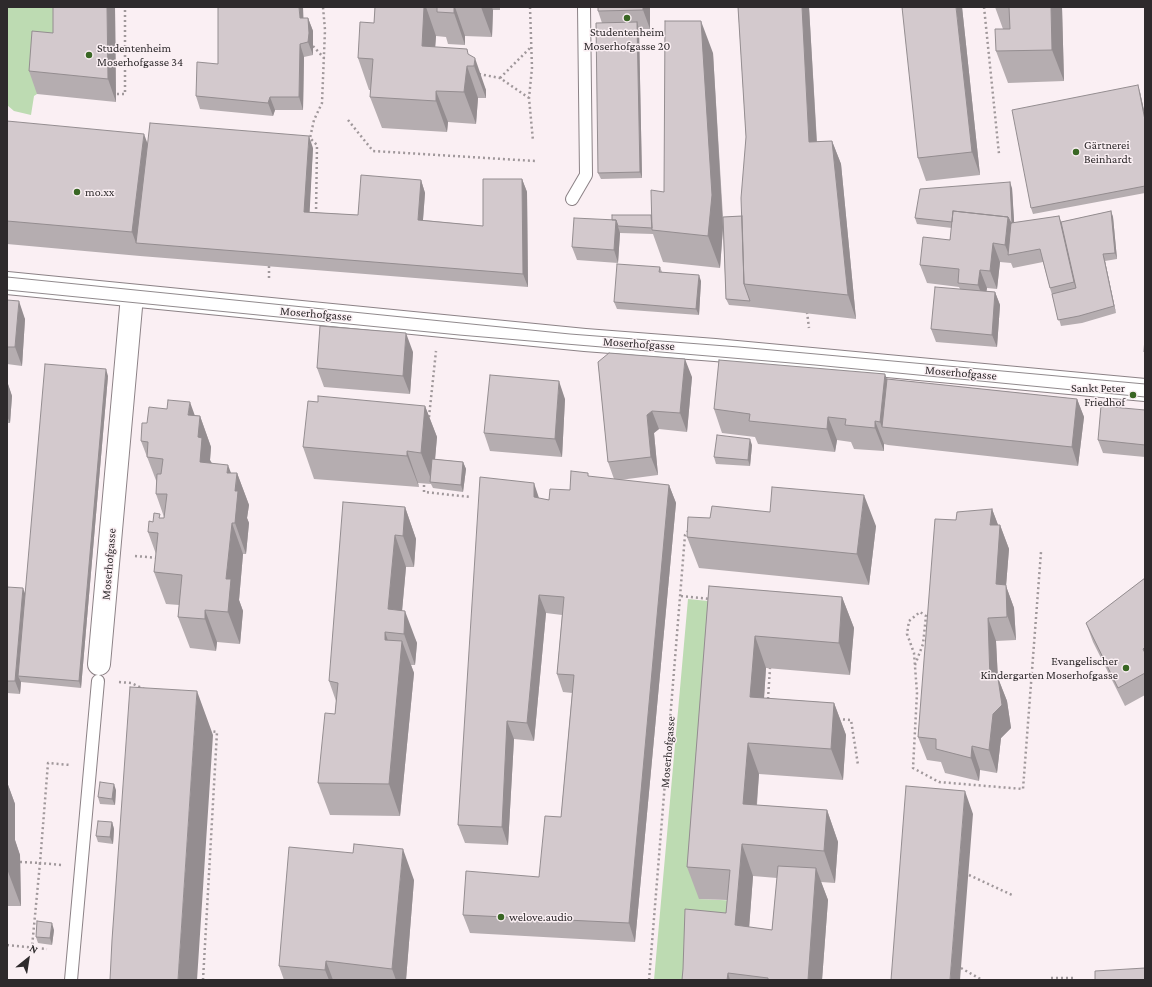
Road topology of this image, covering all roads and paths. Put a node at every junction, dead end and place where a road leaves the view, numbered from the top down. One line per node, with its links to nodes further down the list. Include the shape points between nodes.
1 (125, 7): 11 (path, via 125,94)
2 (323, 7): 8 (path)
3 (530, 7): 7 (path)
4 (584, 7): 17 (lane, via 586,175)
5 (984, 7): 15 (path)
6 (313, 46): 8 (path)
7 (531, 47): 10 (path); 12 (path)
8 (324, 58): 18 (path, via 322,103 314,120 310,138 317,145)
9 (478, 74): 10 (path)
10 (500, 78): 12 (path)
11 (117, 94)
12 (529, 98): 14 (path)
13 (348, 120): 16 (path, via 373,151)
14 (533, 141)
15 (999, 154)
16 (536, 161)
17 (572, 199)
18 (316, 217)
19 (269, 264): 20 (path)
20 (269, 278)
21 (7, 283): 22 (street, Moserhofgasse)
22 (132, 296): 26 (street, Moserhofgasse); 38 (street, Moserhofgasse)
23 (807, 312): 24 (path)
24 (809, 328)
25 (436, 350): 27 (path)
26 (1145, 390)
27 (428, 421)
28 (424, 485): 29 (path, via 424,492)
29 (471, 497)
30 (692, 527): 34 (path, Moserhofgasse, via 685,536)
31 (1041, 552): 36 (path, via 1023,789 939,782 913,768 917,693)
32 (132, 555): 33 (path)
33 (160, 558)
34 (681, 596): 35 (path); 58 (path, Moserhofgasse)
35 (711, 599)
36 (915, 665): 36 (path, via 923,644 926,616 920,612 909,621 907,634 914,652)
37 (770, 668): 41 (path)
38 (99, 673): 48 (lane)
39 (118, 682): 40 (path, via 131,683)
40 (146, 690)
41 (768, 704)
42 (836, 719): 44 (path, via 851,720)
43 (202, 730): 57 (path, via 217,732)
44 (858, 764)
45 (76, 765): 47 (path, via 48,763)
46 (20, 862): 47 (path)
47 (40, 863): 48 (path); 52 (path)
48 (81, 867): 56 (lane)
49 (969, 875): 50 (path)
50 (1012, 895)
51 (7, 945): 52 (path)
52 (32, 947): 53 (path)
53 (46, 949)
54 (961, 968): 59 (path)
55 (1052, 978): 60 (path)
56 (71, 980)
57 (203, 980)
58 (649, 980)
59 (982, 980)
60 (1075, 980)

